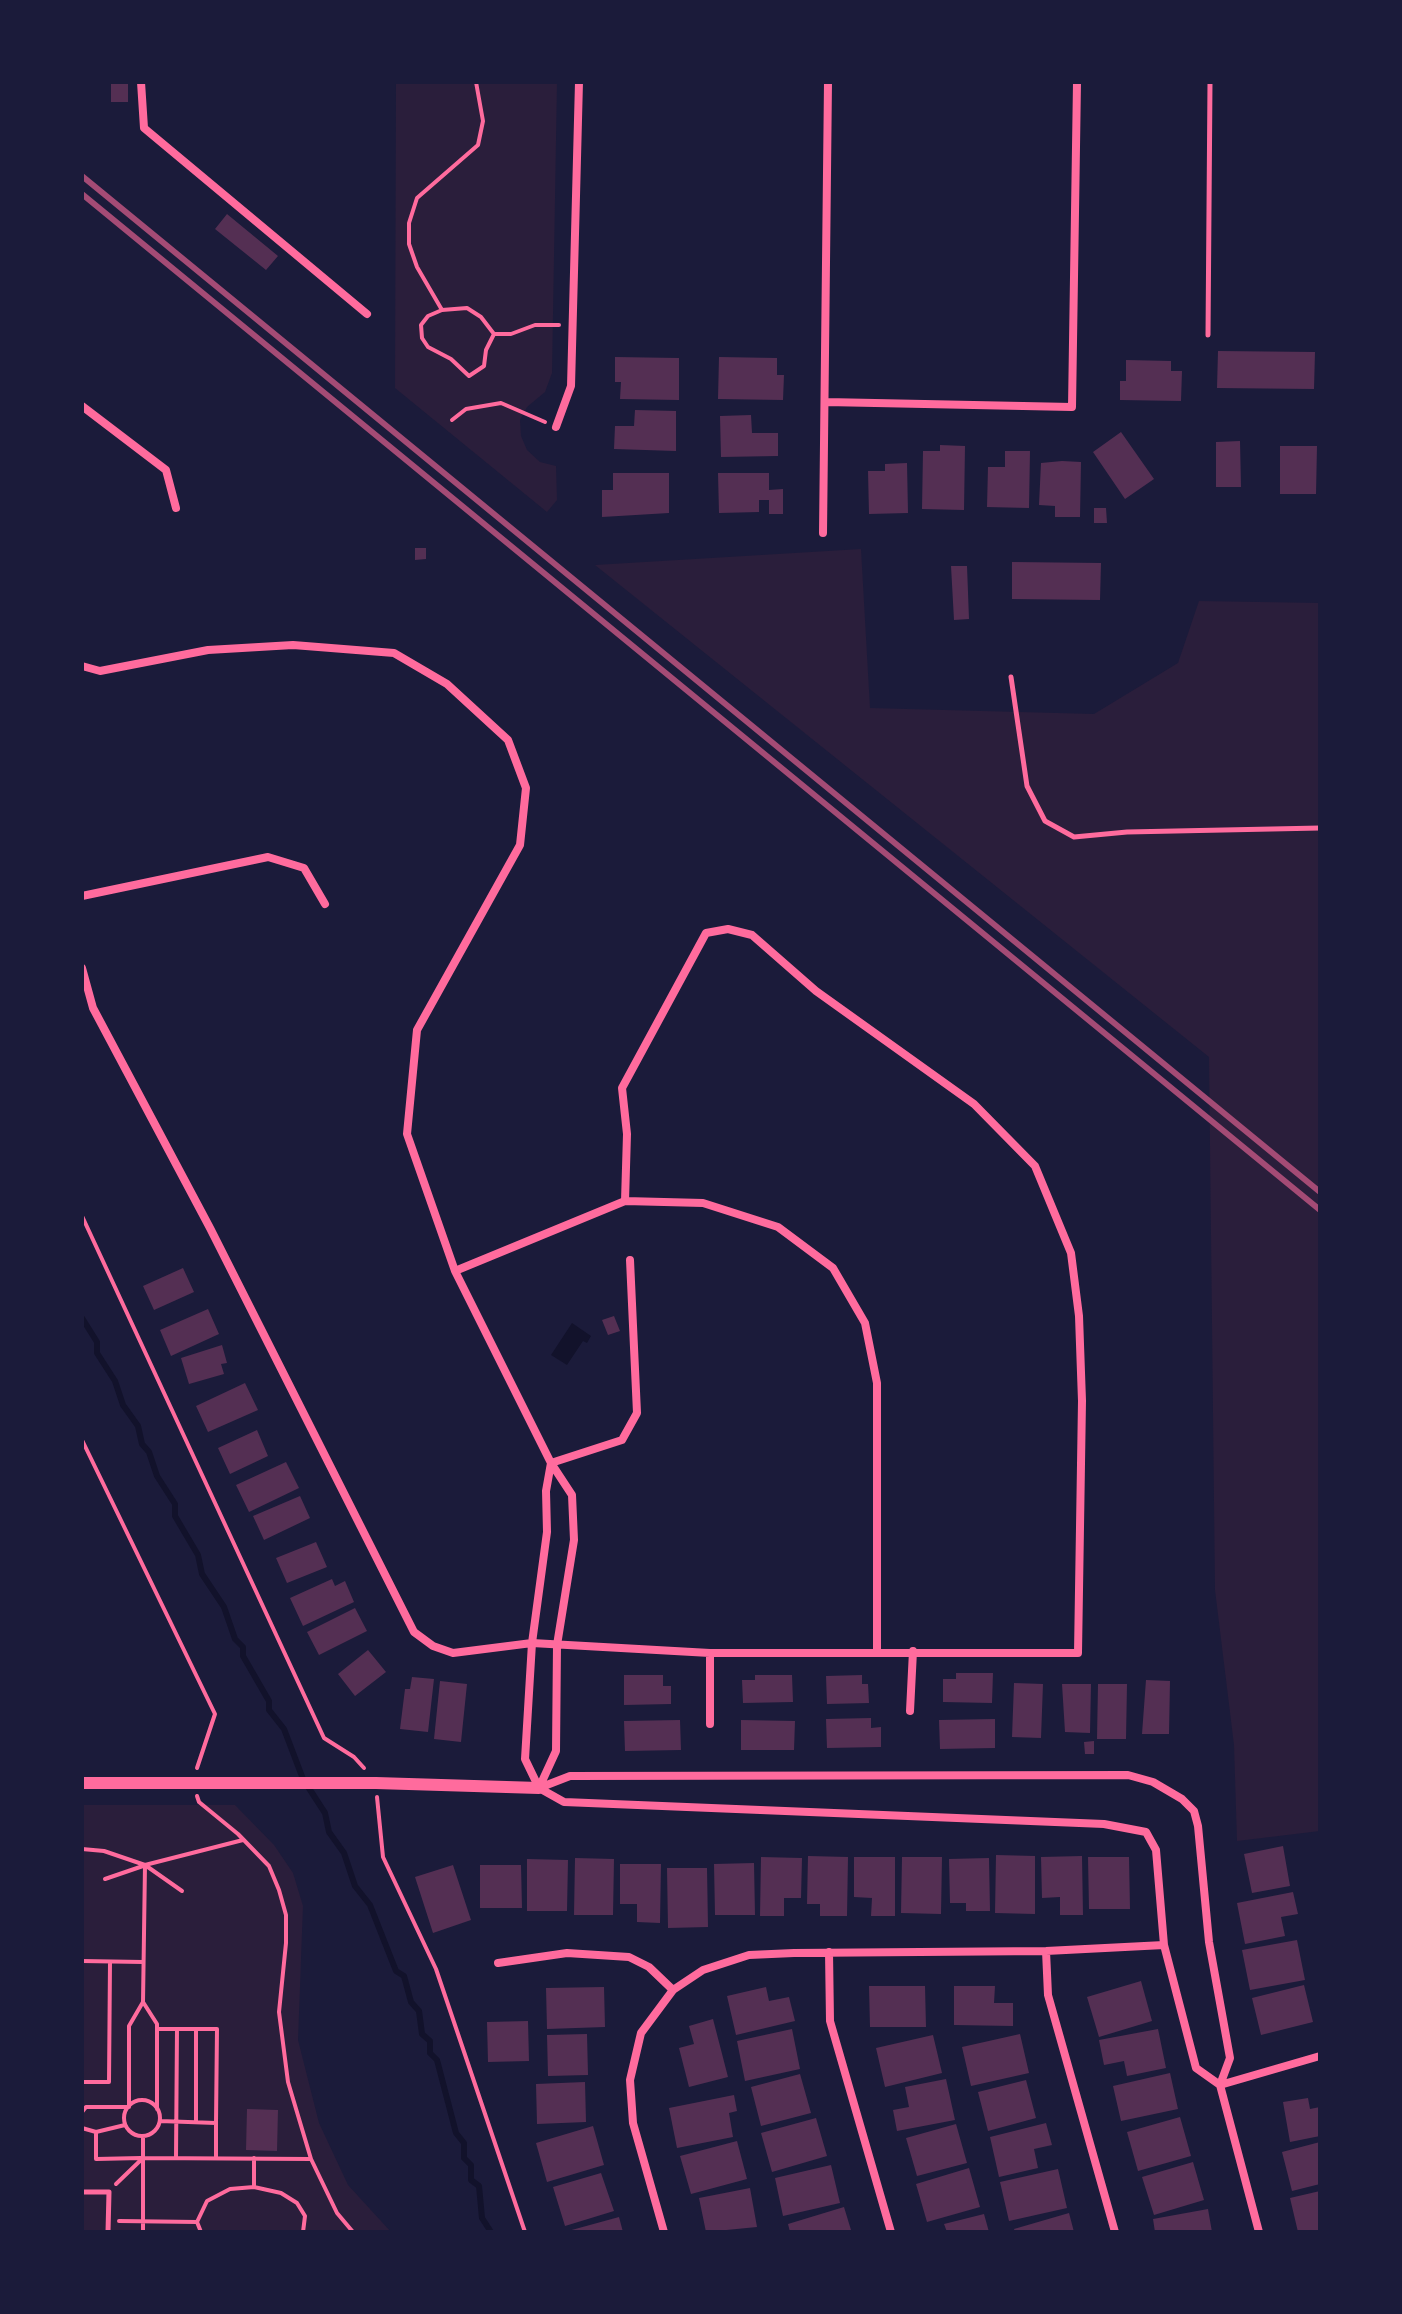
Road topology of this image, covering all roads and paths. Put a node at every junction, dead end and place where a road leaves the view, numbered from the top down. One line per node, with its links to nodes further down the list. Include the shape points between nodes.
1 (141, 82): 8 (street, via 144,128)
2 (476, 82): 7 (path, via 483,121 478,145 417,198 409,223 417,267)
3 (579, 82): 9 (street)
4 (828, 82): 12 (street)
5 (1077, 82): 12 (street, via 1072,407)
6 (1210, 82): 11 (lane)
7 (442, 310): 10 (path, via 467,308); 10 (path, via 421,325 422,338 469,376 484,366)
8 (367, 314)
9 (573, 324): 10 (path); 15 (street, via 571,386)
10 (494, 334)
11 (1208, 335)
12 (826, 402): 17 (street)
13 (82, 406): 16 (street, via 166,470)
14 (452, 420): 15 (path, via 466,409 501,403)
15 (556, 427)
16 (176, 508)
17 (823, 533)
18 (82, 666): 27 (street, via 100,671 208,650 293,645 394,653 447,684 508,740 526,788 520,845 417,1030 407,1134)
19 (1011, 677): 20 (lane, via 1027,786 1045,821 1074,837)
20 (1320, 828)
21 (82, 896): 22 (street, via 268,857 304,868)
22 (325, 904)
23 (82, 968): 30 (street, via 93,1008 414,1632 453,1653)
24 (625, 1201): 27 (street); 32 (street, via 622,1088 706,933 728,929 752,935 816,991 974,1104 1035,1166 1071,1253 1079,1316 1078,1653); 34 (street, via 703,1203 778,1227 833,1268 865,1323 877,1383)
25 (82, 1216): 39 (path, via 324,1738 354,1757)
26 (630, 1260): 29 (street, via 637,1413 622,1440)
27 (455, 1271): 29 (street)
28 (82, 1440): 37 (path, via 215,1714)
29 (551, 1463): 30 (street); 31 (street, via 572,1495 574,1540)
30 (532, 1643): 31 (street); 40 (street, via 525,1759)
31 (557, 1645): 33 (street); 40 (street, via 556,1751)
32 (913, 1651): 34 (street); 35 (street)
33 (710, 1653): 34 (street); 36 (street)
34 (877, 1653)
35 (910, 1711)
36 (710, 1724)
37 (193, 1782): 38 (street); 39 (street); 41 (path, via 199,1802)
38 (82, 1783)
39 (376, 1783): 40 (street); 88 (path, via 383,1857 436,1969)
40 (539, 1788): 46 (street, via 564,1802 1125,1825 1146,1832 1156,1850); 60 (street, via 570,1776 1128,1775 1153,1782 1194,1811 1209,1942 1230,2058)
41 (244, 1840): 43 (path); 76 (path, via 269,1866 286,1915 281,2046)
42 (82, 1849): 43 (path)
43 (145, 1865): 44 (path); 45 (path); 51 (path)
44 (105, 1879)
45 (182, 1891)
46 (1164, 1945): 47 (street); 60 (street, via 1196,2068)
47 (1046, 1951): 48 (street); 91 (street, via 1048,1995)
48 (829, 1952): 53 (street, via 749,1955 703,1970); 90 (street, via 830,2021)
49 (82, 1961): 50 (path)
50 (110, 1962): 51 (path); 59 (path, via 109,2082)
51 (143, 1962): 54 (path)
52 (498, 1963): 53 (street, via 567,1953 629,1957)
53 (673, 1990): 89 (street, via 641,2033 630,2080 633,2123)
54 (143, 2002): 55 (path); 61 (path, via 129,2026)
55 (157, 2029): 56 (path); 62 (path)
56 (177, 2029): 57 (path); 65 (path)
57 (196, 2029): 66 (path); 67 (path, via 217,2029)
58 (1320, 2056): 60 (street)
59 (82, 2082)
60 (1220, 2085): 92 (street)
61 (129, 2107): 62 (path, via 142,2101); 63 (path, via 86,2107); 68 (path)
62 (157, 2109): 64 (path)
63 (82, 2112)
64 (160, 2121): 65 (path); 71 (path)
65 (176, 2121): 66 (path); 73 (path)
66 (196, 2123): 67 (path)
67 (216, 2123): 74 (path)
68 (125, 2125): 70 (path); 71 (path)
69 (82, 2128): 70 (path)
70 (96, 2132): 72 (path, via 96,2159)
71 (143, 2136): 72 (path)
72 (143, 2158): 73 (path); 79 (path); 81 (path)
73 (176, 2158): 74 (path)
74 (216, 2158): 75 (path)
75 (254, 2158): 76 (path); 77 (path)
76 (311, 2159): 87 (path, via 337,2213)
77 (254, 2187): 82 (path, via 230,2189 207,2201); 86 (path, via 297,2203 305,2216)
78 (82, 2192): 79 (lane)
79 (109, 2192): 80 (lane)
80 (108, 2221): 81 (path); 83 (lane)
81 (143, 2221): 82 (path); 84 (path)
82 (197, 2222): 85 (path)
83 (108, 2232)
84 (143, 2232)
85 (201, 2232)
86 (303, 2232)
87 (353, 2232)
88 (525, 2232)
89 (664, 2232)
90 (891, 2232)
91 (1115, 2232)
92 (1259, 2232)

